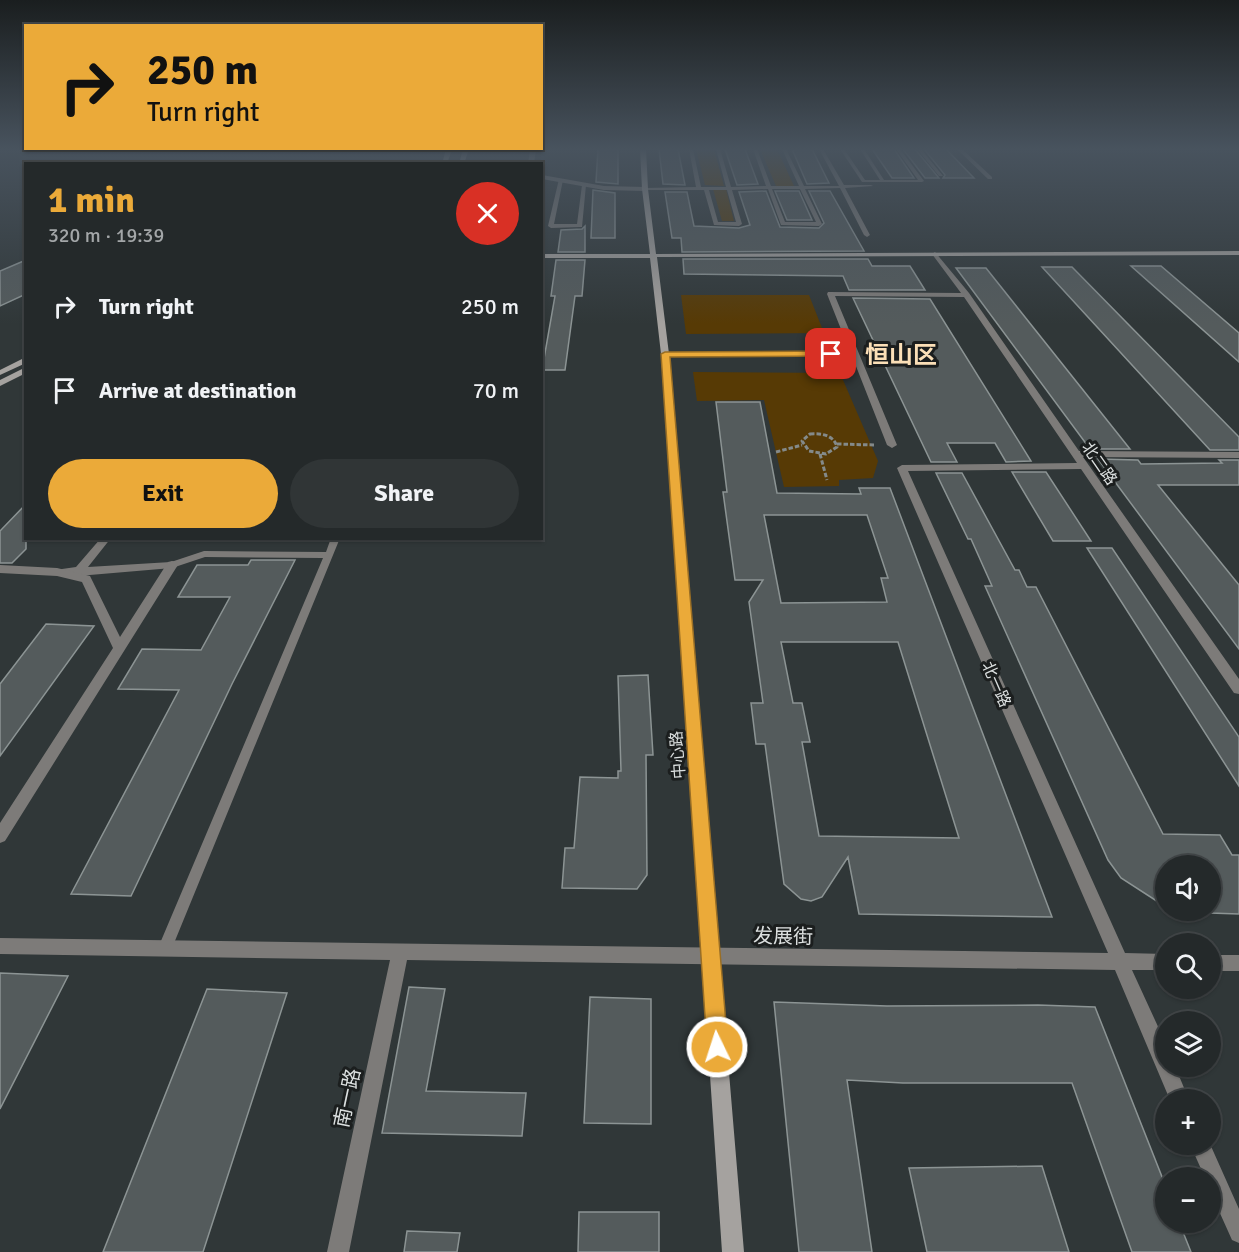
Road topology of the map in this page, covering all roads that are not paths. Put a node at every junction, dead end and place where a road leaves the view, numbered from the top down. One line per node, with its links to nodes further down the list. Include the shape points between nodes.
1 (555, 207): 2 (lane, via 551,226 580,226)
2 (582, 207)
3 (647, 207): 13 (street, 中心路)
4 (710, 207): 5 (lane, via 716,224 739,224)
5 (734, 207)
6 (777, 207): 7 (lane, via 783,224 819,224)
7 (811, 207)
8 (853, 207): 9 (lane)
9 (867, 235)
10 (1239, 253): 11 (street)
11 (935, 254): 13 (street); 14 (street, 北二路)
12 (543, 256): 13 (street)
13 (654, 256): 15 (street, 中心路)
14 (966, 295): 16 (street, via 831,294); 22 (street, 北二路)
15 (665, 354): 16 (street); 37 (street, 中心路)
16 (855, 354): 21 (street)
17 (24, 360): 19 (street)
18 (24, 370): 20 (street)
19 (0, 373)
20 (0, 383)
21 (892, 445)
22 (1076, 454): 23 (street); 24 (street, 北二路)
23 (1239, 454)
24 (1084, 466): 32 (street, 北二路); 38 (street, 北一路, via 902,468)
25 (105, 540): 30 (lane)
26 (335, 540): 27 (lane)
27 (329, 555): 28 (lane, via 204,554); 35 (lane)
28 (172, 565): 30 (lane); 31 (street)
29 (0, 568): 30 (street)
30 (77, 574): 31 (street, via 86,579)
31 (119, 648): 33 (street)
32 (1239, 689)
33 (0, 836)
34 (0, 946): 35 (street, 发展街)
35 (165, 948): 36 (street, 发展街)
36 (400, 953): 37 (street, 发展街); 45 (street, 南一路)
37 (711, 956): 38 (street, 发展街); 46 (street, 中心路)
38 (1120, 962): 39 (street, 发展街); 42 (street, 北一路)
39 (1155, 962)
40 (1221, 963): 41 (street)
41 (1239, 963)
42 (1155, 1041)
43 (1205, 1155): 44 (street)
44 (1239, 1233)
45 (338, 1252)
46 (733, 1252)

